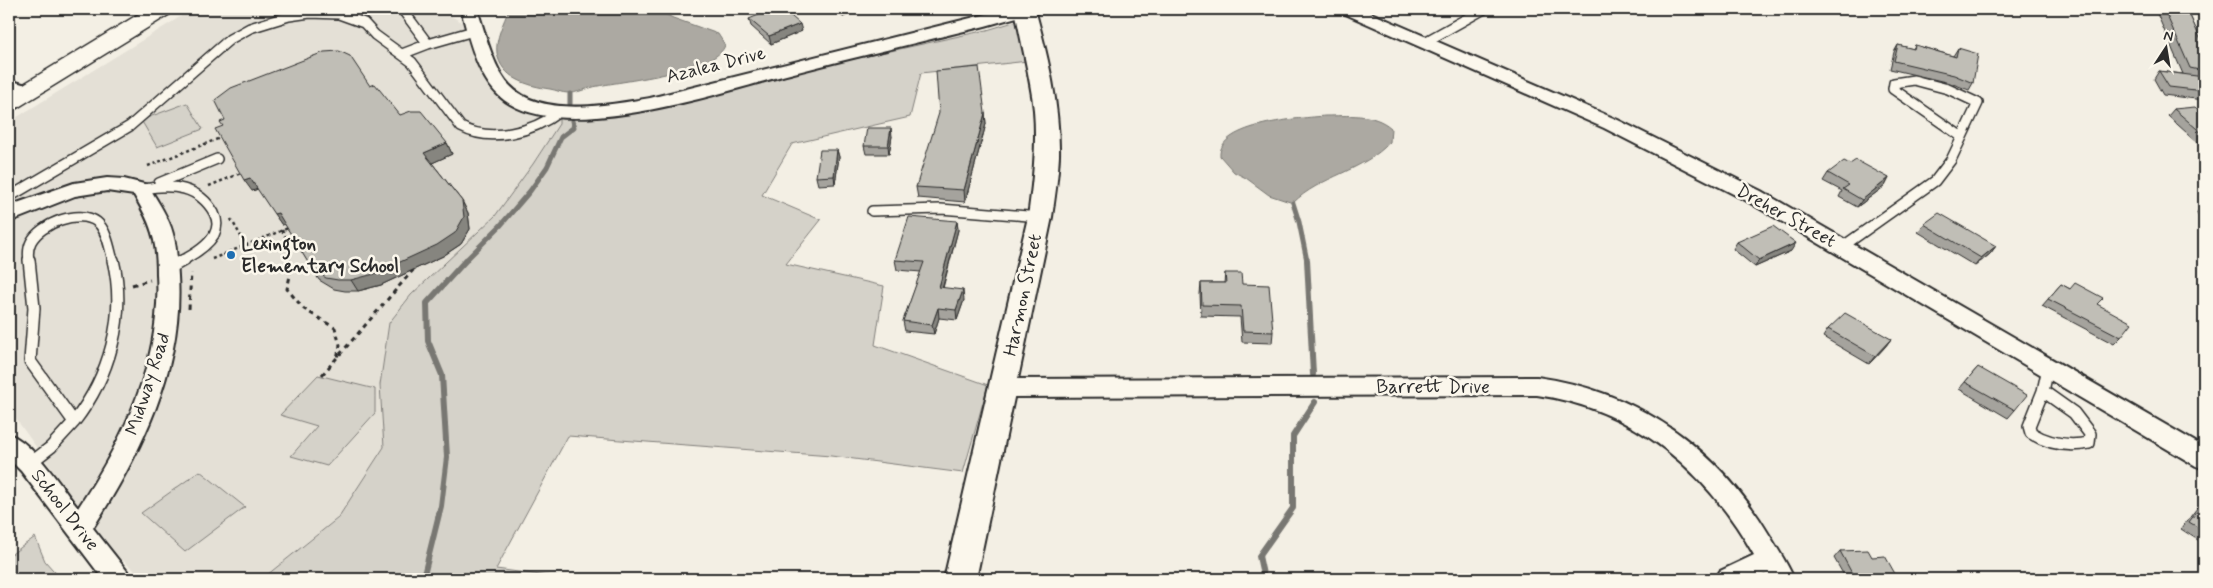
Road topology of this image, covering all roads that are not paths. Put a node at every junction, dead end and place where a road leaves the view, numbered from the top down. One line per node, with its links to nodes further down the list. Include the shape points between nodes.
1 (162, 9): 15 (main road)
2 (317, 9): 9 (lane)
3 (402, 9): 13 (lane)
4 (469, 9): 11 (street, Azalea Drive)
5 (965, 9): 10 (street)
6 (1025, 9): 10 (street, Azalea Drive); 23 (street, Harmon Street, via 1045,106 1046,172)
7 (1349, 9): 12 (street, Dreher Street)
8 (1484, 9): 12 (lane)
9 (302, 14): 14 (lane, via 339,14 359,21); 20 (lane, via 258,26 230,39 130,126)
10 (979, 22): 16 (street, Azalea Drive, via 642,105)
11 (477, 30): 13 (lane); 16 (street, Azalea Drive, via 494,78 508,94 527,105)
12 (1425, 42): 24 (street, Dreher Street, via 1611,124 1754,196)
13 (428, 44): 14 (lane)
14 (402, 54): 16 (lane, via 412,62 462,128 471,134 497,136 546,121)
15 (15, 93)
16 (559, 112)
17 (1963, 137): 17 (lane, via 1978,103 1960,92 1904,79 1894,82 1893,89); 24 (lane, via 1954,157 1937,180)
18 (218, 159): 19 (lane)
19 (143, 189): 22 (street, via 86,186 51,195); 25 (street, Midway Road, via 163,235); 25 (lane, via 167,185 184,188 204,198 218,221 207,244)
20 (9, 197)
21 (872, 211): 23 (lane, via 941,209)
22 (9, 215)
23 (1040, 217): 27 (street, Harmon Street)
24 (1842, 247): 26 (street, Dreher Street)
25 (168, 269): 33 (street, Midway Road, via 169,316 160,358 142,411 120,463)
26 (2048, 368): 28 (lane); 31 (street, Dreher Street)
27 (1002, 388): 34 (street, Barrett Drive, via 1537,386 1576,392 1635,415 1686,453 1732,499); 36 (street, Harmon Street)
28 (2043, 391): 28 (lane, via 2030,426 2031,433 2040,439 2076,447 2089,443 2090,434 2074,413)
29 (74, 423): 29 (lane, via 100,381 118,312 115,266 106,239 99,224 91,218 82,217 62,220 44,228 33,238 28,250 35,316 30,360); 32 (lane, via 55,445)
30 (9, 444): 32 (street, School Drive)
31 (2204, 459)
32 (29, 464): 33 (street, School Drive)
33 (78, 528): 35 (street, School Drive)
34 (1775, 570): 37 (street)
35 (118, 579)
36 (960, 579)
37 (1729, 579)

